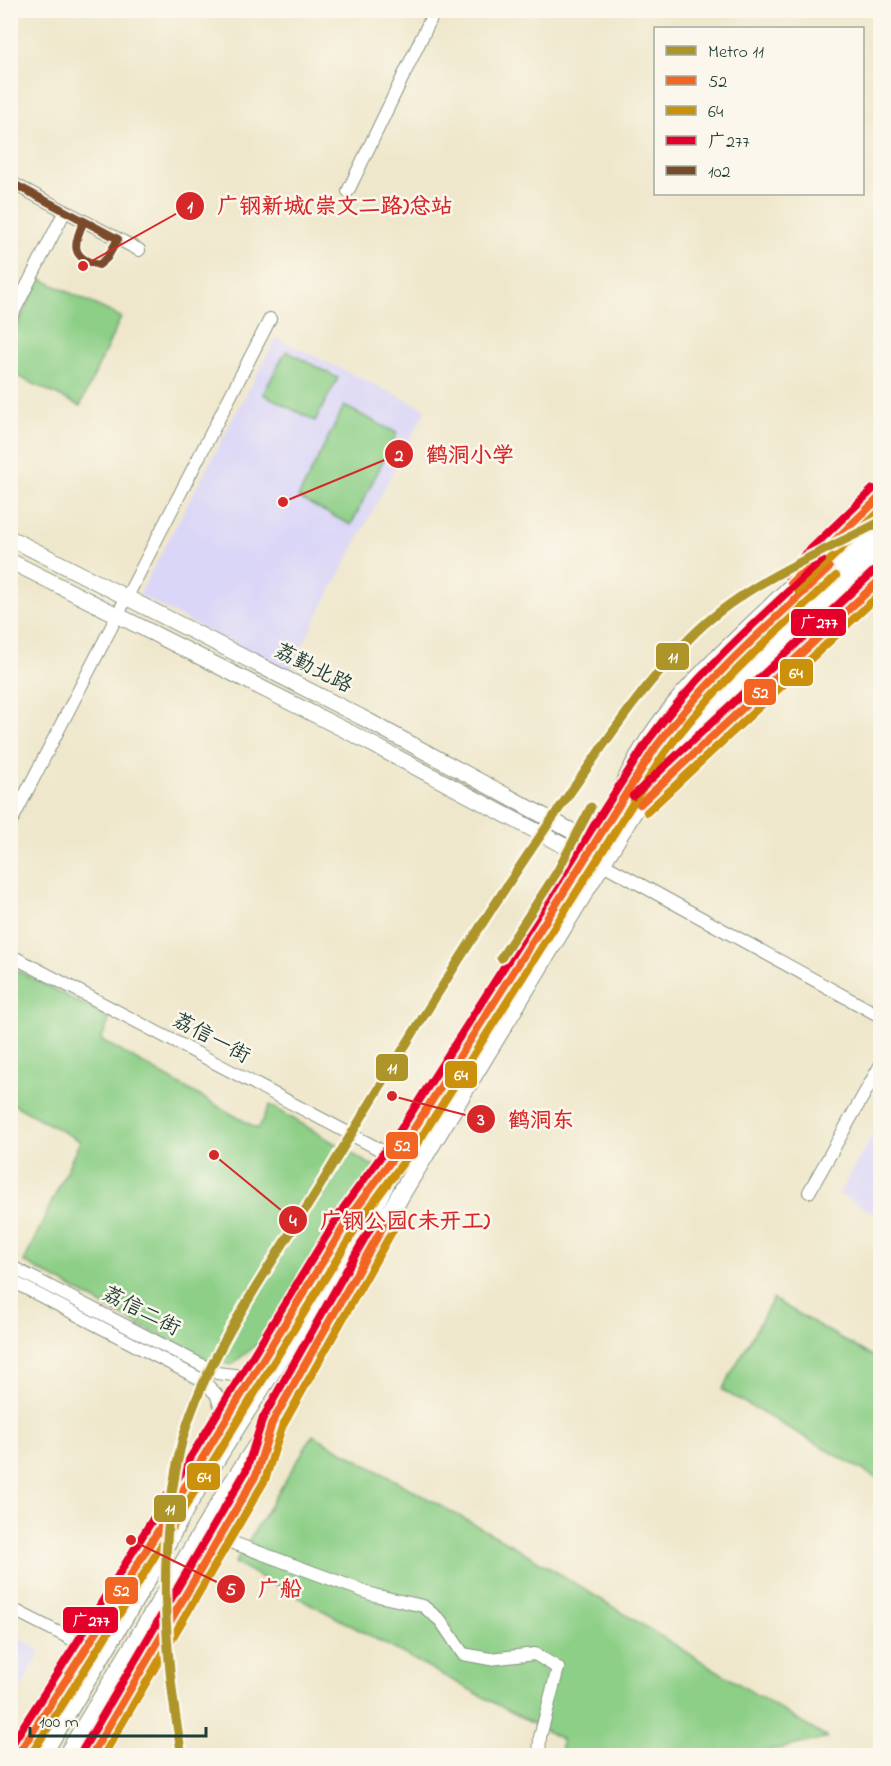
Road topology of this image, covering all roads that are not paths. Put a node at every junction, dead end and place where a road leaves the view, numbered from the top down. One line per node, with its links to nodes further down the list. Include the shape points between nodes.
1 (435, 10): 3 (street)
2 (10, 182): 4 (street)
3 (348, 191)
4 (65, 211): 5 (street); 6 (street)
5 (139, 250)
6 (10, 319)
7 (270, 319): 16 (street)
8 (880, 497): 20 (street, via 690,684 649,734 620,782)
9 (880, 519): 14 (highway)
10 (10, 538): 16 (main road, 荔勤北路)
11 (880, 539): 14 (highway)
12 (880, 559): 14 (highway)
13 (10, 561): 17 (main road, 荔勤北路)
14 (840, 578): 18 (highway); 20 (highway, via 675,720 653,748)
15 (880, 580): 18 (street)
16 (127, 597): 17 (street); 21 (main road, 荔勤北路, via 361,717)
17 (117, 615): 19 (street); 21 (main road, 荔勤北路)
18 (637, 807): 21 (highway)
19 (10, 824)
20 (606, 825): 21 (highway)
21 (594, 854): 23 (street); 25 (highway); 32 (highway)
22 (10, 955): 26 (street, 荔信一街)
23 (880, 1016)
24 (880, 1066): 27 (street)
25 (410, 1135): 26 (main road); 37 (highway, via 366,1221 187,1505)
26 (394, 1157): 30 (main road, via 353,1212)
27 (809, 1192)
28 (10, 1266): 30 (street, 荔信二街, via 217,1373 233,1376)
29 (10, 1280): 31 (street, 荔信二街, via 202,1380 216,1394)
30 (258, 1370): 31 (main road)
31 (226, 1421): 35 (main road)
32 (272, 1423): 33 (main road, via 256,1474); 38 (highway)
33 (220, 1538): 39 (main road); 40 (street, via 374,1595 423,1606 441,1621 463,1654 490,1659 535,1654 558,1668)
34 (10, 1608): 35 (street)
35 (87, 1647): 36 (main road)
36 (17, 1755)
37 (41, 1755)
38 (67, 1755)
39 (91, 1755)
40 (539, 1755)

